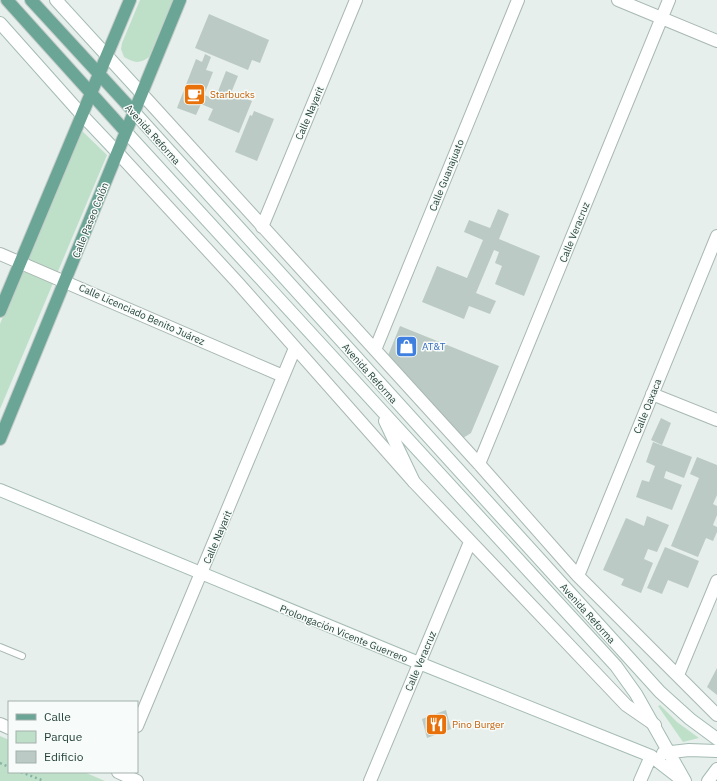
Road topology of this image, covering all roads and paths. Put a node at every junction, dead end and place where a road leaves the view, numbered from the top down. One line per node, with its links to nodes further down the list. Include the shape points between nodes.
1 (7, 0): 16 (main road, Avenida Reforma)
2 (31, 0): 14 (main road, Avenida Reforma)
3 (56, 0): 13 (street, Avenida Reforma)
4 (130, 0): 13 (main road)
5 (180, 0): 15 (main road, Calle Paseo Colón)
6 (356, 0): 21 (street, Calle Nayarit)
7 (518, 0): 28 (street, Calle Guanajuato)
8 (618, 0): 10 (street)
9 (669, 0): 10 (street, Calle Veracruz)
10 (661, 18): 12 (street); 34 (street, Calle Veracruz)
11 (0, 23): 18 (street, Avenida Reforma)
12 (717, 41)
13 (107, 58): 14 (main road); 15 (street, Avenida Reforma)
14 (99, 76): 16 (main road); 17 (main road, Avenida Reforma)
15 (142, 94): 17 (main road, Calle Paseo Colón); 21 (street, Avenida Reforma)
16 (91, 95): 18 (main road); 19 (main road, Avenida Reforma)
17 (134, 112): 19 (main road, Calle Paseo Colón); 48 (street, Avenida Reforma, via 660,692 690,720)
18 (82, 115): 20 (street, Avenida Reforma); 24 (main road)
19 (126, 132): 20 (main road, Calle Paseo Colón); 31 (street, Avenida Reforma)
20 (117, 152): 25 (main road, Calle Paseo Colón); 27 (street, Avenida Reforma)
21 (262, 227): 28 (street, Avenida Reforma)
22 (717, 236): 30 (street, Calle Oaxaca)
23 (0, 254): 24 (street, Calle Licenciado Benito Juárez)
24 (21, 262): 25 (street, Calle Licenciado Benito Juárez); 26 (main road)
25 (65, 280): 29 (street, Calle Licenciado Benito Juárez); 33 (main road, Calle Paseo Colón)
26 (0, 312)
27 (295, 348): 29 (street, Calle Nayarit); 35 (street, Avenida Reforma)
28 (374, 350): 34 (street, Avenida Reforma)
29 (283, 376): 38 (street, Calle Nayarit)
30 (652, 394): 32 (street); 39 (street, Calle Oaxaca)
31 (379, 409): 35 (street); 47 (street, Avenida Reforma, via 616,666)
32 (717, 420)
33 (0, 439)
34 (479, 464): 39 (street, Avenida Reforma)
35 (414, 482): 37 (street, Avenida Reforma)
36 (0, 490): 38 (street, Prolongación Vicente Guerrero)
37 (470, 542): 43 (street, Calle Veracruz); 47 (street, Avenida Reforma, via 626,705)
38 (201, 574): 43 (street, Prolongación Vicente Guerrero); 46 (street, Calle Nayarit)
39 (578, 576): 44 (street, Avenida Reforma)
40 (717, 581): 44 (street)
41 (0, 647): 42 (lane)
42 (22, 656)
43 (419, 664): 51 (street, Prolongación Vicente Guerrero); 57 (street, Calle Veracruz)
44 (678, 675): 45 (street, Avenida Reforma)
45 (717, 715)
46 (138, 724)
47 (655, 726): 49 (street, Avenida Reforma)
48 (717, 739)
49 (669, 751): 50 (street); 51 (street); 59 (street, Avenida Reforma)
50 (717, 751)
51 (651, 756): 58 (street); 59 (street, Prolongación Vicente Guerrero)
52 (717, 769): 60 (street)
53 (24, 773): 55 (path)
54 (120, 773): 56 (street)
55 (44, 781)
56 (137, 781)
57 (370, 781)
58 (640, 781)
59 (684, 781)
60 (708, 781)

